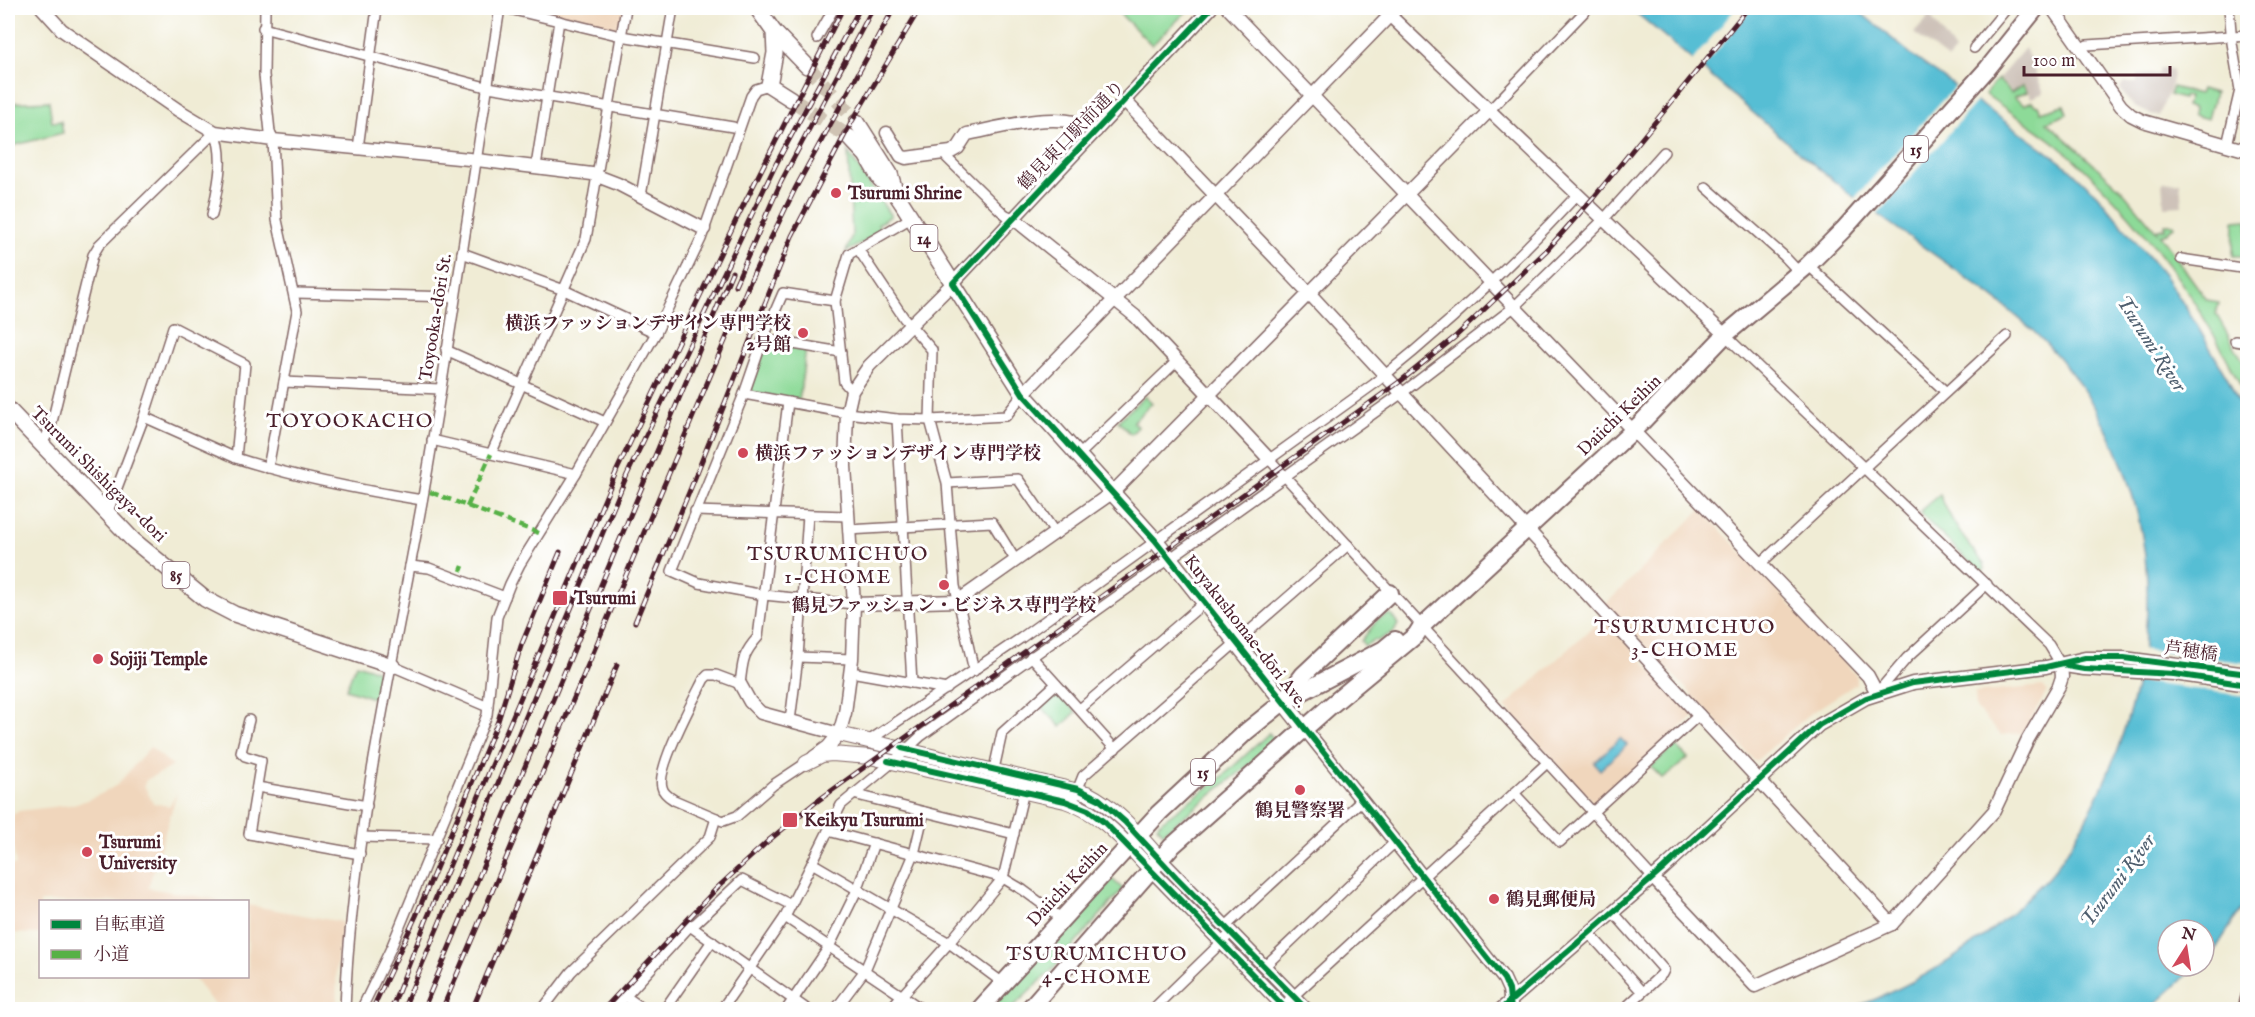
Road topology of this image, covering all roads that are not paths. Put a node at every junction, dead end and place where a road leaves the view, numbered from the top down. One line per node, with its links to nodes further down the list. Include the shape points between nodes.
1 (42, 8): 43 (street, via 62,30)
2 (265, 8): 18 (street)
3 (377, 8): 27 (street)
4 (503, 8): 17 (street); 31 (street, Toyooka-dōri St.)
5 (626, 8): 21 (street)
6 (673, 8): 24 (street)
7 (757, 8): 19 (main road)
8 (834, 8): 23 (street)
9 (1211, 8): 36 (street, 鶴見東口駅前通り)
10 (1228, 8): 34 (street)
11 (1588, 8): 38 (street)
12 (2007, 8): 25 (street)
13 (2036, 8): 69 (highway, Daiichi Keihin / 15, via 1844,230)
14 (2052, 8): 26 (street)
15 (2229, 8): 22 (street)
16 (1390, 10): 34 (street); 38 (street)
17 (559, 21): 21 (street); 33 (street)
18 (263, 27): 27 (street); 46 (street, via 264,75)
19 (774, 32): 29 (main road); 30 (main road)
20 (2247, 34): 22 (street)
21 (621, 36): 24 (street); 37 (street)
22 (2231, 36): 26 (street, via 2087,45); 32 (street)
23 (817, 38)
24 (667, 45): 28 (street); 39 (street)
25 (1974, 48)
26 (2081, 49): 47 (street, via 2131,115)
27 (371, 57): 31 (street); 48 (street)
28 (755, 58)
29 (807, 66)
30 (769, 85): 35 (main road); 65 (street, via 756,89 751,96)
31 (488, 87): 33 (street); 52 (street, Toyooka-dōri St.)
32 (2244, 91): 47 (street)
33 (547, 97): 37 (street); 53 (street)
34 (1312, 97): 57 (street); 59 (street)
35 (791, 99)
36 (1125, 101): 42 (street, 鶴見東口駅前通り); 59 (street)
37 (609, 107): 39 (street); 54 (street)
38 (1489, 111): 57 (street); 58 (street)
39 (655, 114): 41 (street); 60 (street)
40 (857, 122): 56 (main road, Kuyakushomae-dōri Ave. / 14, via 890,174)
41 (733, 127)
42 (1096, 131): 51 (street, via 1064,120 1010,126 966,134 954,151); 63 (street, 鶴見東口駅前通り)
43 (215, 132): 46 (street); 61 (street, via 219,170); 109 (street, via 93,255 51,426)
44 (887, 133): 51 (street, via 903,157)
45 (849, 137): 56 (main road, Kuyakushomae-dōri Ave. / 14)
46 (273, 140): 48 (street); 74 (street, via 277,220)
47 (2228, 145): 49 (street)
48 (358, 148): 52 (street)
49 (2247, 151)
50 (1664, 152): 64 (street)
51 (946, 153): 63 (street, via 946,158)
52 (475, 160): 53 (street); 67 (street, Toyooka-dōri St.)
53 (536, 166): 54 (street)
54 (597, 176): 60 (street); 73 (street, via 586,239)
55 (1706, 187): 69 (street, via 1784,256)
56 (896, 194): 62 (main road, Kuyakushomae-dōri Ave. / 14)
57 (1407, 194): 72 (street); 75 (street)
58 (1578, 194): 64 (street); 72 (street)
59 (1217, 195): 75 (street); 78 (street)
60 (641, 196): 65 (street)
61 (212, 215)
62 (911, 218): 66 (street); 71 (main road, Kuyakushomae-dōri Ave. / 14)
63 (1013, 218): 71 (street, 鶴見東口駅前通り); 78 (street)
64 (1605, 219): 79 (street); 82 (street)
65 (704, 228): 81 (street)
66 (858, 249): 77 (street, via 849,254); 80 (street)
67 (462, 253): 73 (street); 76 (street, Toyooka-dōri St.)
68 (2181, 259): 70 (street)
69 (1804, 268): 82 (highway, Daiichi Keihin / 15); 95 (street)
70 (2247, 269)
71 (952, 282): 80 (street, 鶴見東口駅前通り); 98 (main road, Kuyakushomae-dōri Ave. / 14)
72 (1491, 284): 79 (street); 90 (street)
73 (564, 290): 81 (street); 92 (street)
74 (295, 293): 76 (street); 91 (street, via 297,311)
75 (1309, 293): 90 (street); 99 (street)
76 (454, 297): 87 (street, Toyooka-dōri St.)
77 (835, 301): 84 (street, via 783,293); 88 (street)
78 (1116, 301): 89 (street, via 1135,315); 98 (street)
79 (1514, 307): 96 (street); 107 (street)
80 (909, 325): 94 (street, 鶴見東口駅前通り, via 869,366); 105 (street, via 932,350)
81 (656, 333): 106 (street)
82 (1725, 335): 107 (highway, Daiichi Keihin / 15); 115 (street)
83 (2007, 336): 95 (street)
84 (763, 339): 88 (street); 97 (street)
85 (2235, 341): 86 (street)
86 (2247, 343)
87 (446, 350): 92 (street); 93 (street, Toyooka-dōri St.)
88 (841, 352): 94 (street, via 844,382)
89 (1177, 361): 99 (street); 111 (street)
90 (1385, 375): 96 (street); 113 (street)
91 (284, 382): 93 (street); 114 (street)
92 (522, 385): 106 (street); 110 (street)
93 (440, 390): 108 (street, Toyooka-dōri St.)
94 (852, 391): 102 (street, 鶴見東口駅前通り)
95 (1946, 392): 115 (street)
96 (1402, 393): 117 (street); 128 (street)
97 (744, 394): 100 (street); 121 (street)
98 (1023, 394): 105 (street, via 1006,416); 111 (main road, Kuyakushomae-dōri Ave. / 14)
99 (1210, 395): 113 (street); 119 (street)
100 (788, 402): 102 (street); 122 (street)
101 (8, 410): 109 (main road, Tsurumi Shishigaya-dori / 85)
102 (848, 413): 104 (street); 125 (street, 鶴見東口駅前通り)
103 (144, 417): 112 (street); 112 (street, via 173,327 245,364); 123 (street)
104 (897, 418): 105 (street); 127 (street)
105 (930, 420): 118 (street)
106 (605, 422): 116 (street)
107 (1633, 430): 128 (highway, Daiichi Keihin / 15); 135 (street)
108 (432, 440): 110 (street); 120 (street, Toyooka-dōri St.)
109 (40, 443): 123 (main road, Tsurumi Shishigaya-dori / 85)
110 (491, 454): 116 (street)
111 (1078, 456): 119 (main road, Kuyakushomae-dōri Ave. / 14)
112 (236, 458): 114 (street)
113 (1269, 459): 117 (street); 131 (street)
114 (268, 468): 120 (street)
115 (1864, 468): 135 (street); 137 (street)
116 (576, 474): 140 (street, via 520,564)
117 (1285, 476): 132 (street); 133 (street)
118 (947, 483): 126 (street); 130 (street, via 1018,479)
119 (1113, 492): 130 (street); 131 (main road, Kuyakushomae-dōri Ave. / 14)
120 (422, 500): 136 (street, Toyooka-dōri St.)
121 (695, 511): 122 (street); 139 (street, via 672,571 699,583)
122 (774, 513): 124 (street); 139 (street)
123 (107, 514): 154 (main road, Tsurumi Shishigaya-dori / 85, via 133,540 222,609)
124 (808, 514): 125 (street); 141 (street)
125 (847, 516): 129 (street, 鶴見東口駅前通り)
126 (951, 524): 127 (street); 134 (street, via 992,522); 142 (street)
127 (904, 527): 129 (street); 143 (street)
128 (1527, 529): 146 (highway, Daiichi Keihin / 15); 166 (street)
129 (848, 530): 145 (street, 鶴見東口駅前通り)
130 (1056, 534): 134 (street)
131 (1155, 540): 133 (main road, Kuyakushomae-dōri Ave. / 14); 147 (street)
132 (1348, 545): 138 (street); 148 (street)
133 (1170, 558): 144 (main road, Kuyakushomae-dōri Ave. / 14); 149 (street)
134 (1016, 561): 142 (street)
135 (1760, 564): 162 (street, via 1868,676)
136 (410, 566): 140 (street, via 429,568); 154 (street, Toyooka-dōri St.)
137 (1987, 584): 153 (street, via 2049,645); 162 (street, via 1907,658)
138 (1390, 593): 146 (street); 163 (highway, 15, via 1303,675)
139 (764, 595): 141 (street); 158 (street, via 758,637 742,660)
140 (505, 597): 164 (street, via 497,617)
141 (802, 600): 145 (street); 150 (street)
142 (958, 601): 143 (street); 155 (street)
143 (908, 602): 145 (street); 157 (street)
144 (1205, 602): 148 (main road, Kuyakushomae-dōri Ave. / 14); 165 (street)
145 (854, 604): 152 (street, 鶴見東口駅前通り)
146 (1421, 627): 163 (highway, Daiichi Keihin / 15, via 1410,628 1383,649); 169 (highway, Daiichi Keihin / 15); 176 (street)
147 (1021, 638): 149 (street); 155 (street)
148 (1237, 642): 163 (main road, Kuyakushomae-dōri Ave. / 14); 173 (street)
149 (1032, 655): 159 (street); 172 (street)
150 (798, 657): 152 (street); 168 (street)
151 (2130, 664): 153 (street, via 2085,658); 156 (street, 芦穂橋); 160 (street)
152 (851, 665): 157 (street); 170 (street, 鶴見東口駅前通り)
153 (2061, 665): 162 (street, via 1913,683); 211 (street, via 2059,686 2028,739 1994,811)
154 (392, 666): 164 (street); 187 (street, Toyooka-dōri St.)
155 (974, 671): 161 (street)
156 (2247, 674)
157 (912, 683): 161 (street)
158 (740, 684): 168 (street, via 761,713); 190 (street, via 716,675 704,679 661,777 667,795)
159 (1056, 684): 165 (street); 178 (street, via 1002,734)
160 (2247, 685)
161 (947, 689): 171 (street)
162 (1877, 693): 179 (street, via 1819,725)
163 (1283, 702): 169 (main road, Kuyakushomae-dōri Ave. / 14); 195 (highway, Daiichi Keihin / 15, via 1246,731)
164 (488, 707): 194 (street)
165 (1080, 709): 173 (street)
166 (1700, 714): 179 (street); 189 (street)
167 (249, 720): 181 (street, via 241,749 242,755 261,761)
168 (790, 721): 170 (street)
169 (1305, 729): 185 (street, Kuyakushomae-dōri Ave.); 201 (highway, Daiichi Keihin / 15, via 1171,847)
170 (839, 734): 171 (main road); 174 (main road, via 847,745); 177 (street)
171 (870, 740): 172 (main road)
172 (907, 749): 175 (street); 178 (main road)
173 (1115, 749): 182 (street, via 1083,776)
174 (870, 758): 175 (main road); 177 (main road, via 832,754)
175 (893, 762): 180 (main road); 184 (street)
176 (1548, 762): 183 (street); 189 (street)
177 (806, 763): 190 (street, via 737,816)
178 (994, 769): 180 (main road)
179 (1760, 780): 204 (street); 211 (street)
180 (1026, 784): 182 (main road); 186 (main road); 192 (street)
181 (257, 787): 187 (street); 198 (street, via 249,834)
182 (1078, 789): 186 (street); 195 (main road, via 1099,799)
183 (1514, 793): 189 (street, via 1560,842); 202 (street)
184 (853, 794): 188 (street); 191 (street, via 841,805)
185 (1362, 800): 196 (street, Kuyakushomae-dōri Ave.); 213 (street)
186 (1072, 803): 195 (main road)
187 (367, 806): 193 (street, Toyooka-dōri St.)
188 (924, 812): 192 (street); 199 (street)
189 (1594, 813): 204 (street)
190 (716, 819): 233 (street, via 710,837 571,972)
191 (828, 831): 197 (street); 200 (street)
192 (1014, 834): 203 (street)
193 (362, 837): 194 (street); 198 (street, Toyooka-dōri St.)
194 (437, 839): 232 (street)
195 (1133, 841): 201 (main road); 210 (highway, Daiichi Keihin / 15)
196 (1395, 842): 202 (street, Kuyakushomae-dōri Ave.); 219 (street)
197 (874, 843): 199 (street); 205 (street)
198 (360, 854): 231 (street, Toyooka-dōri St.)
199 (914, 854): 203 (street); 207 (street)
200 (812, 863): 205 (street); 206 (street)
201 (1156, 865): 213 (street); 216 (street); 244 (highway, Daiichi Keihin / 15)
202 (1423, 876): 227 (street); 229 (street, Kuyakushomae-dōri Ave., via 1504,979 1509,990)
203 (1003, 878): 210 (street); 217 (street)
204 (1653, 878): 208 (street); 211 (street, via 1755,986)
205 (858, 888): 207 (street); 218 (street)
206 (791, 905): 209 (street); 212 (street, via 742,880)
207 (891, 909): 217 (street); 221 (street)
208 (1613, 912): 214 (street); 223 (street, via 1662,966 1662,974)
209 (785, 917): 218 (street); 220 (street)
210 (1061, 918): 222 (highway, Daiichi Keihin / 15)
211 (1892, 924)
212 (690, 926): 215 (street); 226 (street)
213 (1229, 929): 216 (street); 219 (street)
214 (1589, 933): 223 (street); 229 (street)
215 (711, 941): 220 (street); 236 (street)
216 (1221, 942): 230 (street); 245 (street)
217 (949, 943): 222 (street); 224 (street)
218 (829, 947): 221 (street); 228 (street)
219 (1265, 966): 227 (street)
220 (750, 968): 228 (street); 237 (street)
221 (865, 970): 224 (street); 240 (street)
222 (1003, 983): 243 (highway, Daiichi Keihin / 15)
223 (1642, 992): 247 (street)
224 (903, 995): 241 (street); 242 (street)
225 (2247, 995): 248 (street)
226 (625, 996): 234 (street); 235 (street)
227 (1294, 996): 230 (street); 246 (street)
228 (793, 999): 238 (street); 239 (street)
229 (1507, 1007)
230 (1285, 1008)
231 (345, 1010)
232 (361, 1010)
233 (542, 1010)
234 (613, 1010)
235 (645, 1010)
236 (664, 1010)
237 (722, 1010)
238 (786, 1010)
239 (808, 1010)
240 (835, 1010)
241 (890, 1010)
242 (924, 1010)
243 (980, 1010)
244 (1028, 1010)
245 (1152, 1010)
246 (1307, 1010)
247 (1623, 1010)
248 (2244, 1010)

